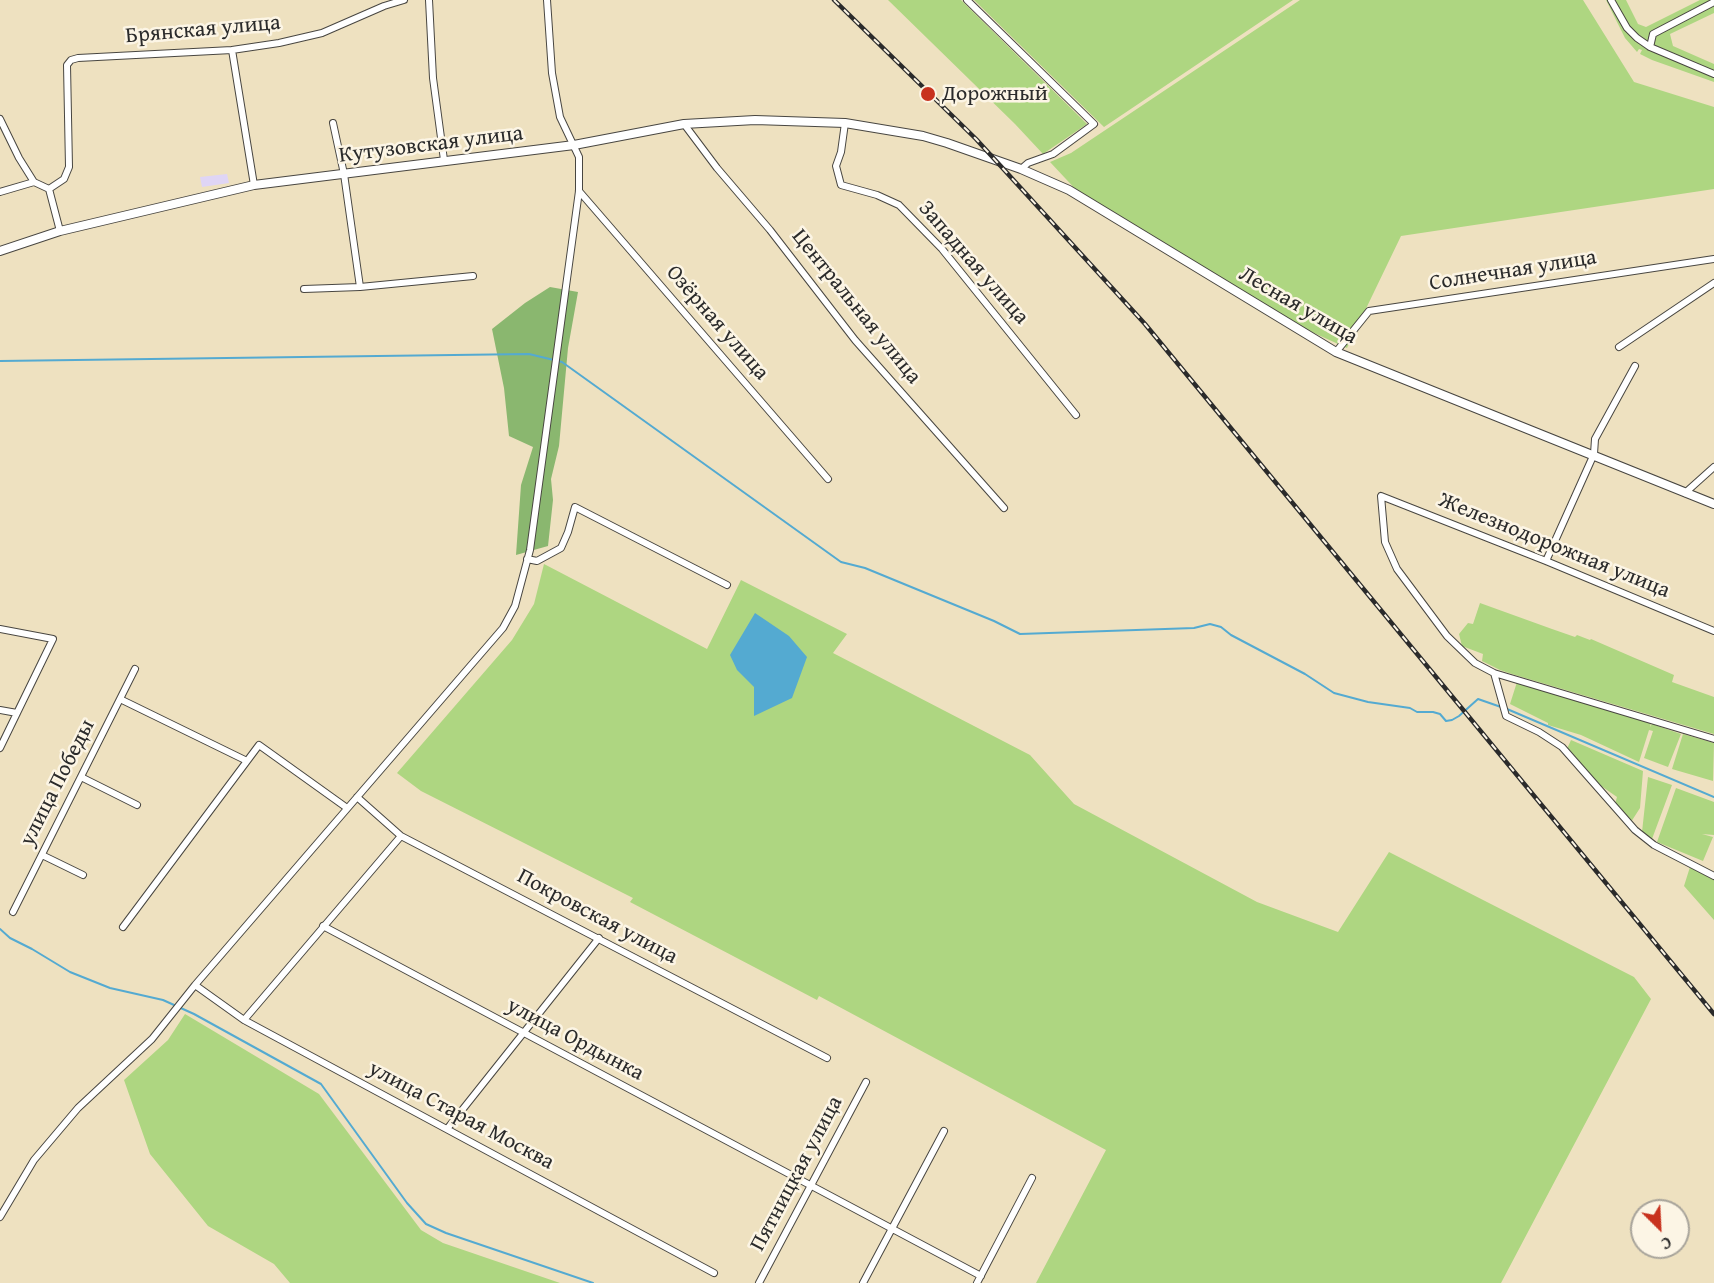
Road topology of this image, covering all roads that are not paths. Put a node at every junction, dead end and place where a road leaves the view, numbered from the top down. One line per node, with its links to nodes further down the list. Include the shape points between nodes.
1 (404, 0): 8 (street, Брянская улица, via 322,33)
2 (429, 0): 16 (street, via 433,78)
3 (547, 0): 15 (street, via 552,73 560,117)
4 (967, 0): 17 (street, via 1094,124 1053,154 1028,163)
5 (1611, 0): 7 (street, via 1627,28)
6 (1714, 2): 7 (street, via 1653,34)
7 (1650, 47): 9 (street)
8 (232, 50): 20 (street); 21 (street, Брянская улица, via 71,60 67,65 69,167 64,179)
9 (1714, 74)
10 (0, 119): 19 (street)
11 (333, 123): 18 (street)
12 (845, 123): 13 (street, Кутузовская улица, via 755,120); 14 (street, Кутузовская улица); 34 (street, Западная улица, via 836,166 841,185 899,205 942,249)
13 (684, 124): 15 (street, Кутузовская улица); 40 (street, Центральная улица, via 855,340)
14 (873, 128): 17 (street, Лесная улица, via 924,136)
15 (574, 145): 16 (street, Кутузовская улица); 22 (street, via 579,157)
16 (444, 160): 18 (street, Кутузовская улица)
17 (1022, 170): 32 (street, Лесная улица, via 1069,190)
18 (344, 174): 20 (street, Кутузовская улица); 29 (street)
19 (34, 182): 21 (street); 23 (street)
20 (254, 185): 24 (street, Кутузовская улица)
21 (49, 189): 24 (street)
22 (579, 191): 37 (street, Озёрная улица); 41 (street)
23 (0, 192)
24 (60, 231): 25 (street, Кутузовская улица)
25 (0, 251)
26 (1714, 259): 32 (street, Солнечная улица, via 1369,311)
27 (473, 276): 29 (street)
28 (1714, 283): 31 (street)
29 (360, 287): 30 (street)
30 (304, 289)
31 (1619, 347)
32 (1336, 352): 35 (street, Лесная улица)
33 (1635, 366): 35 (street, via 1595,439)
34 (1076, 415)
35 (1594, 454): 38 (street, Лесная улица); 42 (street)
36 (1714, 467): 38 (street)
37 (828, 479)
38 (1685, 493): 39 (street, Лесная улица)
39 (1714, 504)
40 (1004, 508)
41 (527, 559): 43 (street, via 537,561 561,548 575,507); 55 (street, via 515,606 503,628)
42 (1546, 561): 45 (street, Железнодорожная улица); 47 (street, Железнодорожная улица, via 1381,496 1384,542 1397,569 1447,636 1475,663)
43 (727, 585)
44 (0, 629): 50 (street, via 53,639)
45 (1714, 631)
46 (135, 669): 48 (street, улица Победы)
47 (1494, 673): 51 (street); 61 (street, via 1506,716 1562,747 1641,835)
48 (120, 699): 53 (street); 54 (street, улица Победы)
49 (0, 710): 50 (street)
50 (17, 713): 52 (street)
51 (1714, 739)
52 (0, 748)
53 (247, 761): 57 (street, via 259,745); 63 (street)
54 (81, 777): 56 (street); 59 (street, улица Победы)
55 (357, 797): 57 (street); 58 (street, Покровская улица)
56 (137, 805)
57 (347, 808): 66 (street)
58 (401, 836): 64 (street); 65 (street, Покровская улица)
59 (42, 855): 60 (street); 62 (street, улица Победы)
60 (83, 875)
61 (1714, 876)
62 (13, 912)
63 (123, 927)
64 (323, 927): 67 (street); 68 (street, улица Ордынка)
65 (599, 938): 68 (street); 69 (street, Покровская улица)
66 (195, 985): 67 (street, улица Старая Москва); 75 (street, via 152,1039 78,1108 34,1160)
67 (244, 1020): 71 (street, улица Старая Москва)
68 (524, 1034): 71 (street); 74 (street, улица Ордынка)
69 (827, 1058)
70 (866, 1082): 74 (street, Пятницкая улица)
71 (447, 1130): 77 (street, улица Старая Москва)
72 (944, 1131): 76 (street)
73 (1032, 1178): 78 (street)
74 (809, 1186): 76 (street, улица Ордынка); 79 (street, Пятницкая улица)
75 (0, 1217)
76 (892, 1229): 78 (street, улица Ордынка); 80 (street)
77 (714, 1273)
78 (981, 1276): 81 (street)
79 (759, 1283)
80 (863, 1283)
81 (977, 1283)

